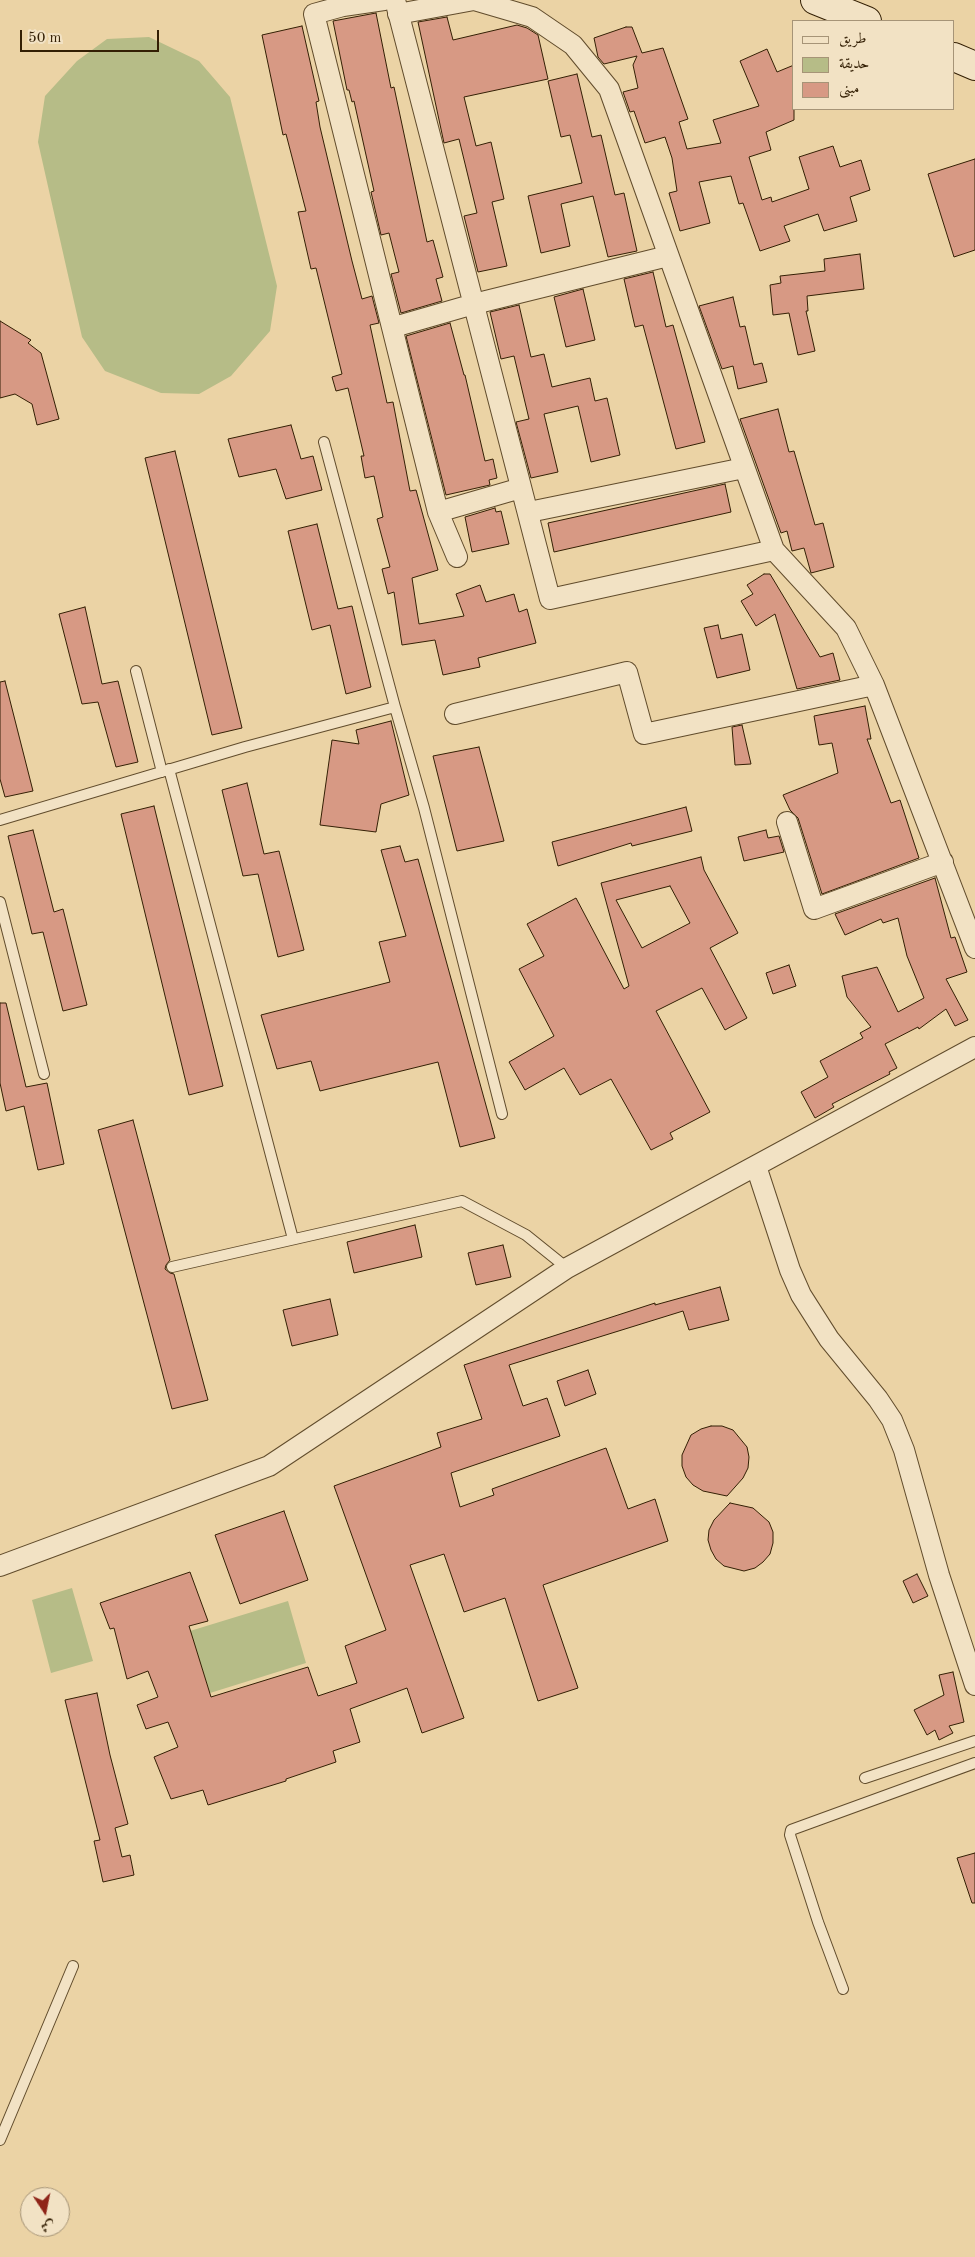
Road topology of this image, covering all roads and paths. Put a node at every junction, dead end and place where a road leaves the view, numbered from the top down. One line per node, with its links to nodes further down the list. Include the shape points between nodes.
1 (815, 0): 3 (main road)
2 (393, 5): 6 (street, via 474,0 532,17 573,45 608,89); 7 (street); 8 (street, via 343,6 314,14)
3 (864, 20)
4 (955, 57): 5 (main road)
5 (975, 66)
6 (668, 256): 7 (street); 10 (street)
7 (474, 304): 8 (street); 11 (street)
8 (394, 327): 12 (street)
9 (324, 442): 18 (lane)
10 (744, 468): 13 (street); 14 (street)
11 (521, 488): 12 (street); 13 (street)
12 (438, 512): 15 (street)
13 (529, 512): 14 (street, via 550,599)
14 (774, 550): 17 (street, via 846,628)
15 (458, 557)
16 (136, 671): 20 (lane)
17 (874, 684): 19 (street, via 644,734 627,672); 23 (street)
18 (395, 708): 20 (lane); 28 (lane, via 424,808)
19 (455, 714)
20 (166, 770): 21 (lane); 30 (lane)
21 (0, 820)
22 (787, 822): 23 (street, via 814,910)
23 (943, 862): 25 (street)
24 (0, 902): 27 (lane)
25 (975, 948)
26 (975, 1047): 29 (street)
27 (44, 1074)
28 (502, 1114)
29 (756, 1166): 32 (street); 34 (street, via 800,1295 829,1339 892,1420 904,1450)
30 (292, 1239): 31 (lane); 32 (lane, via 462,1201 526,1235)
31 (172, 1267)
32 (567, 1268): 33 (street, via 269,1466)
33 (0, 1566)
34 (975, 1686)
35 (975, 1741): 37 (lane)
36 (975, 1763): 39 (lane, via 792,1830 790,1835)
37 (865, 1778)
38 (73, 1966): 40 (lane)
39 (843, 1989)
40 (0, 2140)

